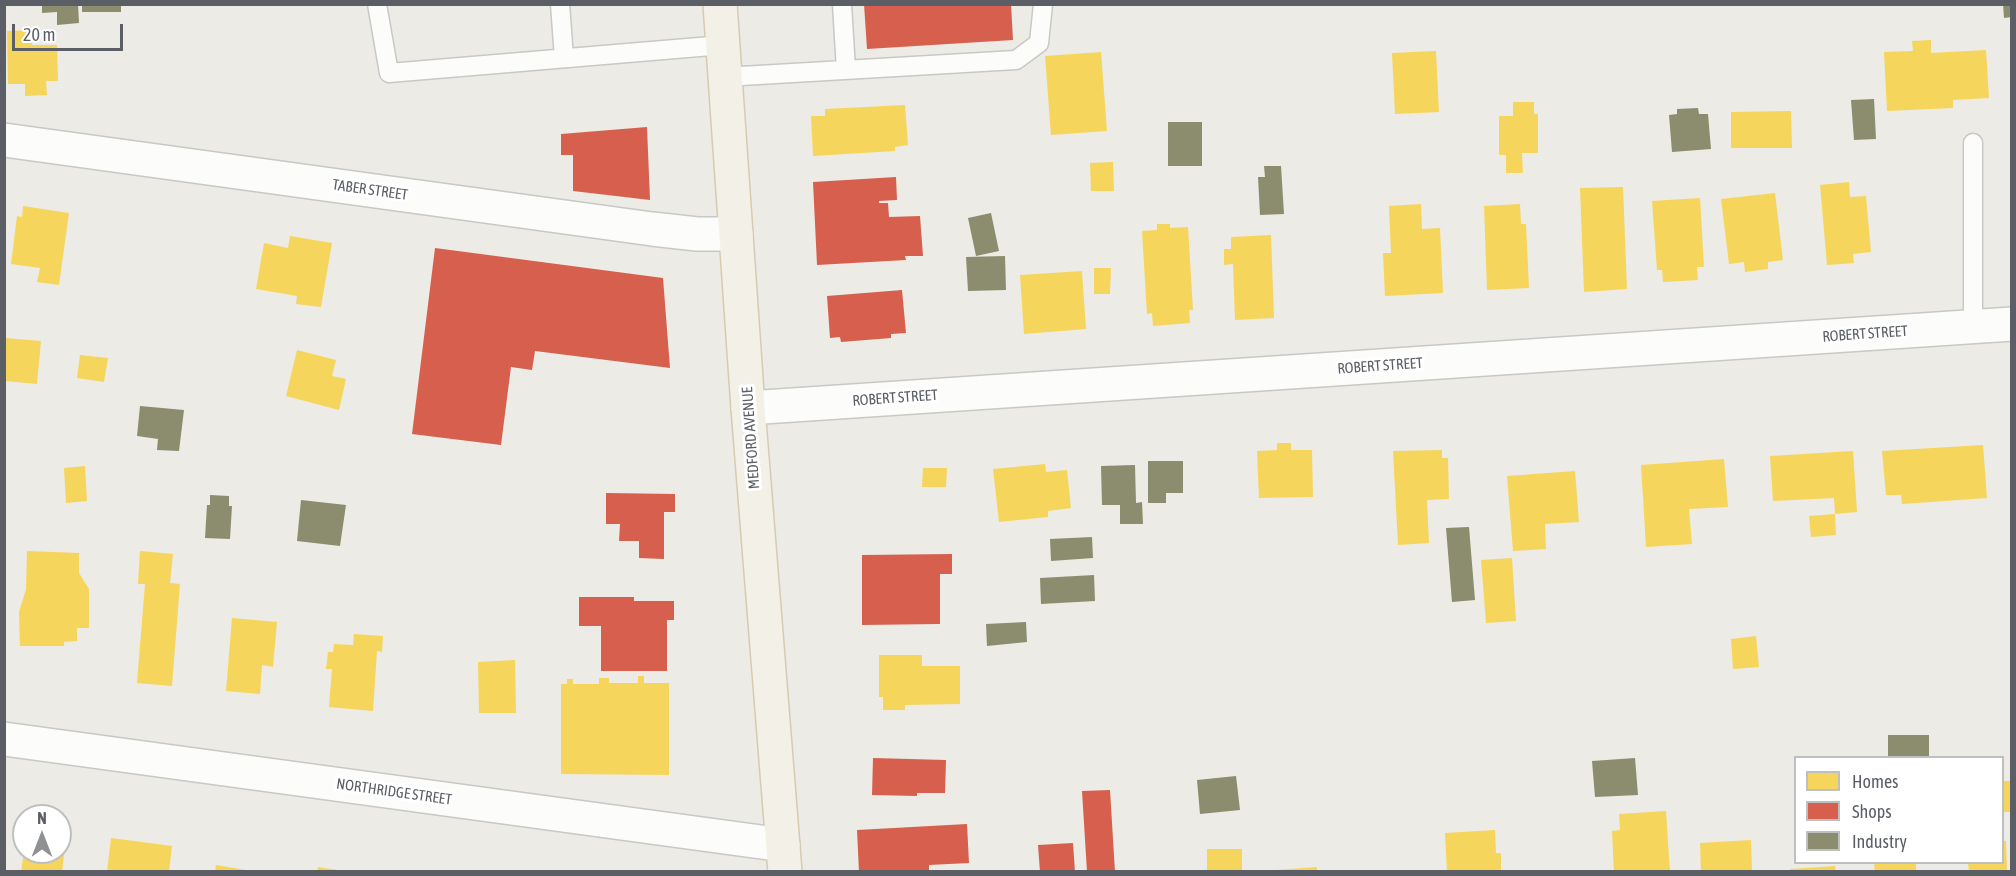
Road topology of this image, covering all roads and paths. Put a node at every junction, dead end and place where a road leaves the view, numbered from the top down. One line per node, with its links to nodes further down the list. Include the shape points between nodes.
1 (377, 4): 6 (lane, via 389,73)
2 (560, 4): 6 (lane)
3 (720, 4): 7 (main road, MEDFORD AVENUE)
4 (842, 4): 8 (lane)
5 (1043, 4): 8 (lane, via 1039,43 1016,60)
6 (564, 58): 7 (lane)
7 (724, 61): 8 (lane); 11 (main road, MEDFORD AVENUE)
8 (846, 70)
9 (4, 140): 11 (street, TABER STREET, via 652,229)
10 (1973, 143): 13 (lane)
11 (736, 234): 14 (main road, MEDFORD AVENUE)
12 (2012, 324): 13 (street, ROBERT STREET)
13 (1973, 326): 14 (street, ROBERT STREET)
14 (748, 408): 16 (main road, MEDFORD AVENUE)
15 (4, 739): 16 (street, NORTHRIDGE STREET)
16 (784, 858)

